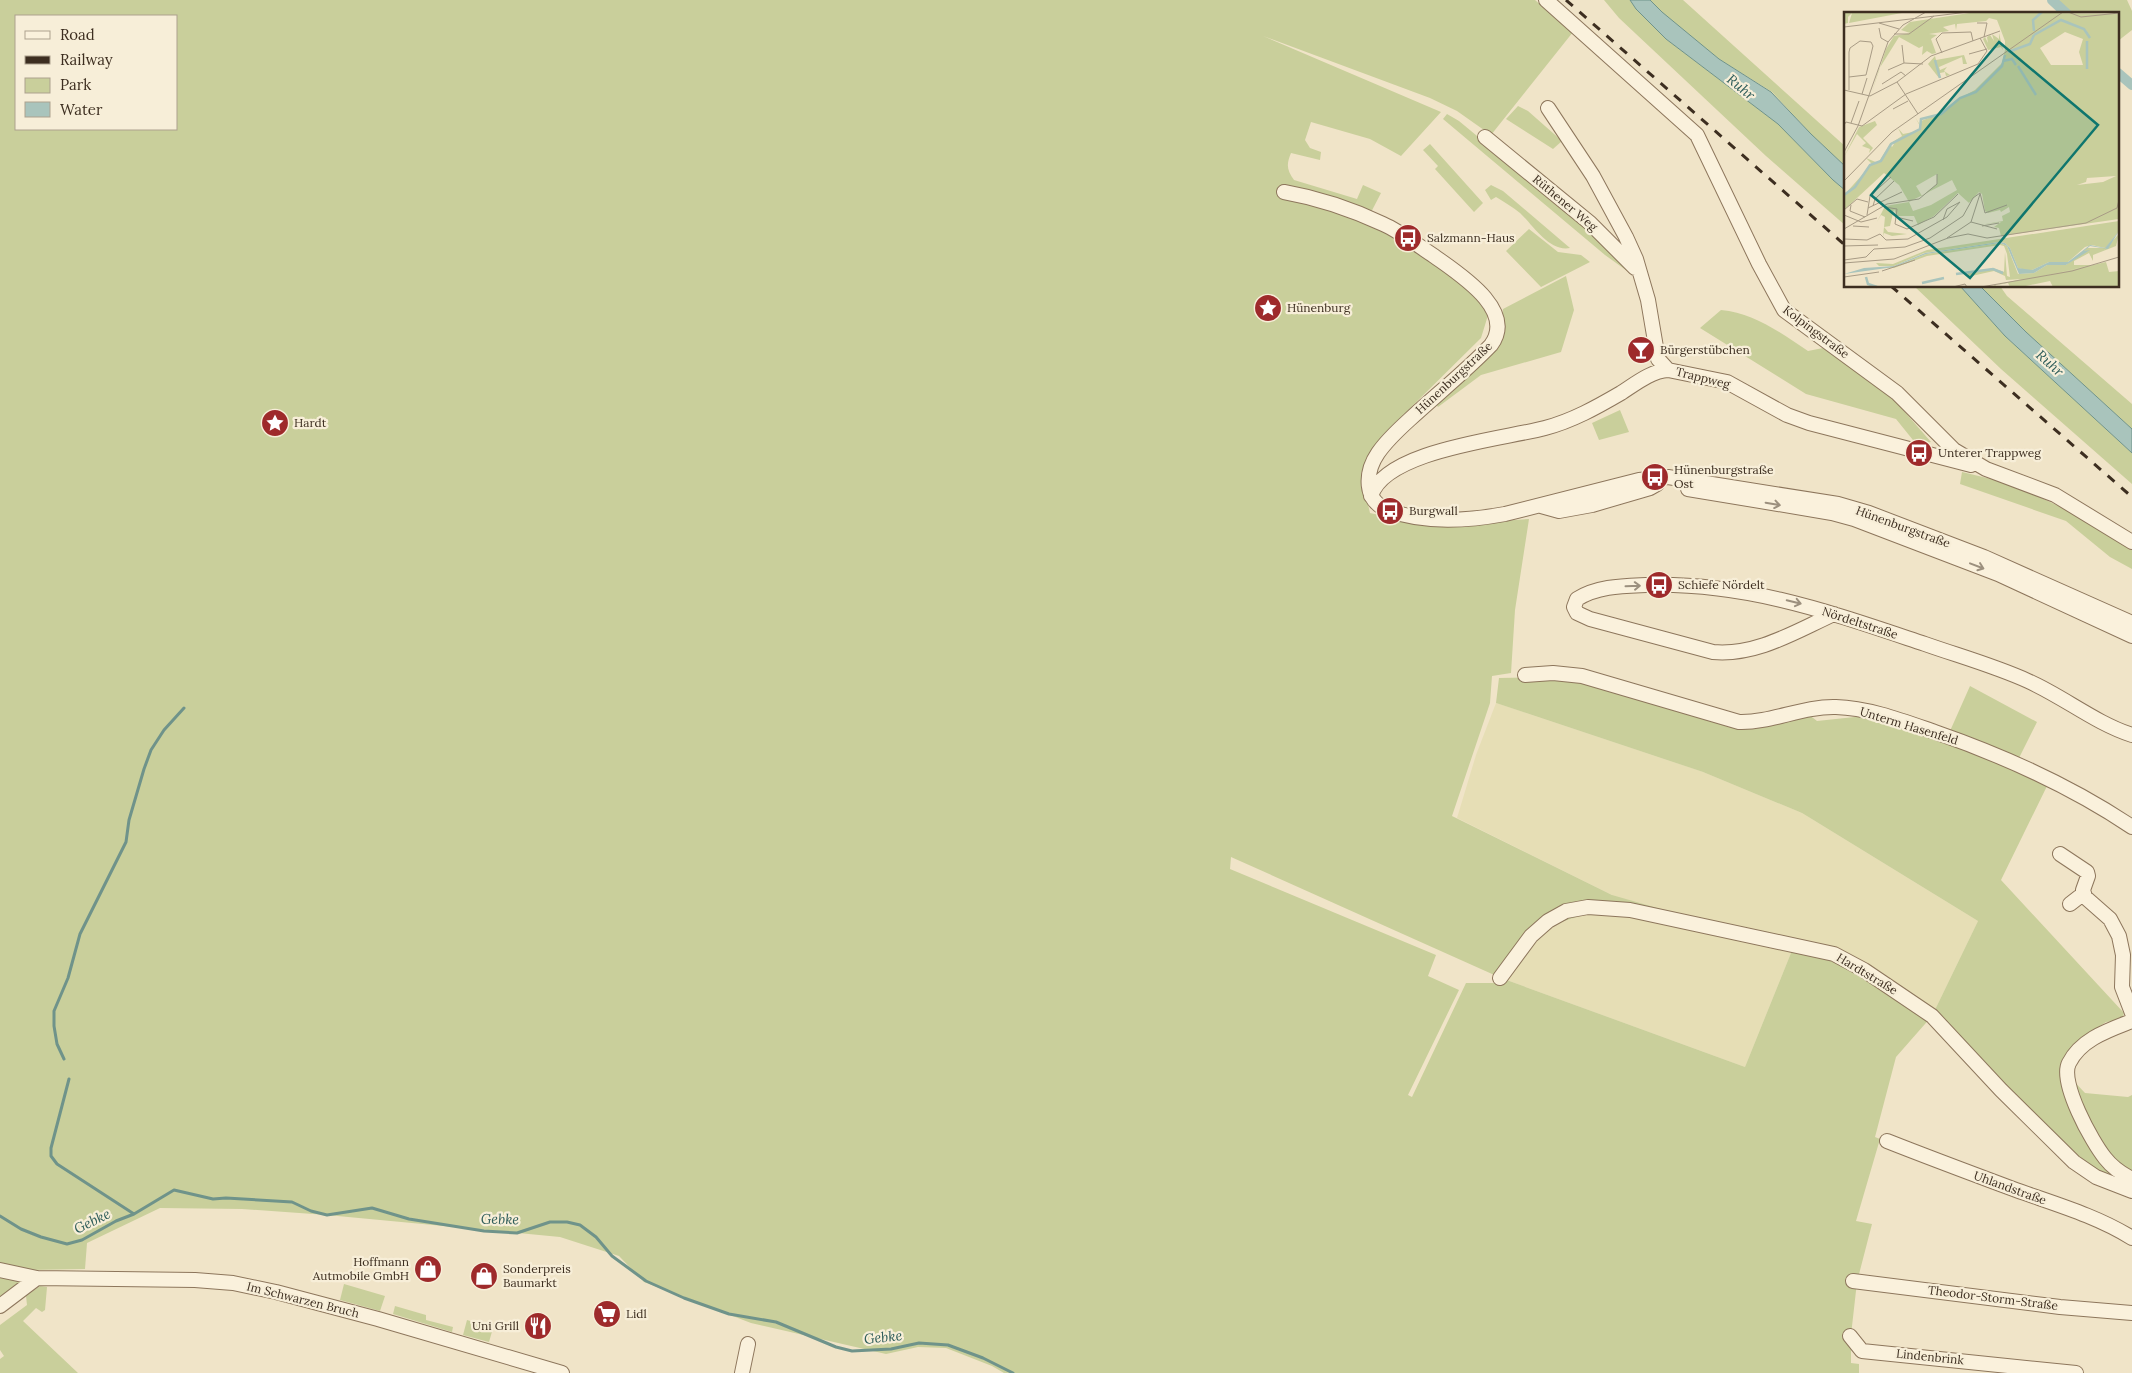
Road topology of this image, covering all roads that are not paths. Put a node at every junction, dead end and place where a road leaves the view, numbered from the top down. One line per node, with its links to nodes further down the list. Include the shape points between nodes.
1 (1546, 0): 9 (street, Kolpingstraße, via 1697,135 1784,310 1885,383 1942,441)
2 (1548, 108): 5 (street, Trappweg, via 1609,203)
3 (1485, 137): 5 (street, Rüthener Weg, via 1590,223)
4 (1284, 192): 10 (street, Hünenburgstraße, via 1322,201 1392,228 1472,284 1487,301 1497,320 1498,334 1491,345 1392,436 1378,453)
5 (1641, 274): 6 (street, Trappweg)
6 (1656, 354): 7 (street, Trappweg); 8 (street, via 1655,363)
7 (1668, 370): 8 (street); 9 (street, Trappweg, via 1732,384 1787,415 1809,423)
8 (1645, 378): 10 (street, via 1561,424 1426,455)
9 (1986, 469): 12 (street, Kolpingstraße, via 2055,495)
10 (1375, 477): 11 (street, Hünenburgstraße, via 1371,496 1377,505 1408,516 1434,519 1485,517 1542,506 1639,480)
11 (1660, 483): 14 (street, Hünenburgstraße, via 1798,497 1858,510 1984,557); 15 (street, Hünenburgstraße, one-way to 15, via 1854,519 2012,580)
12 (2132, 542)
13 (1834, 614): 13 (street, Nördeltstraße, one-way to 13, via 1764,646 1723,653 1590,619 1576,612 1574,607 1580,599 1623,586 1685,584 1774,597); 17 (street, Nördeltstraße, via 2018,677)
14 (2132, 622)
15 (2132, 636)
16 (1525, 674): 18 (street, Unterm Hasenfeld, via 1582,676 1738,722 1828,707 1879,714 2013,762 2092,801)
17 (2132, 735)
18 (2132, 827)
19 (2060, 854): 20 (street, via 2087,872 2083,890)
20 (2085, 897): 21 (street, via 2079,897); 23 (street, via 2106,914 2118,931 2123,956 2122,987)
21 (2070, 904)
22 (1500, 978): 27 (street, Hardtstraße, via 1548,920 1566,911 1588,907 1630,910 1834,954 1864,970 1932,1016 2074,1162 2096,1177)
23 (2132, 1013)
24 (2132, 1021): 26 (street, via 2088,1042 2071,1060 2066,1073 2095,1144 2110,1164)
25 (1887, 1141): 28 (street, Uhlandstraße, via 2114,1227)
26 (2132, 1180)
27 (2132, 1191)
28 (2132, 1238)
29 (0, 1270): 30 (street, Im Schwarzen Bruch)
30 (37, 1278): 32 (street); 36 (street, Im Schwarzen Bruch, via 233,1283 378,1318)
31 (1854, 1282): 33 (street, Theodor-Storm-Straße)
32 (0, 1306)
33 (2132, 1313)
34 (1850, 1336): 38 (street, Lindenbrink, via 1862,1351)
35 (748, 1344): 37 (street)
36 (562, 1373)
37 (742, 1373)
38 (2076, 1373)

